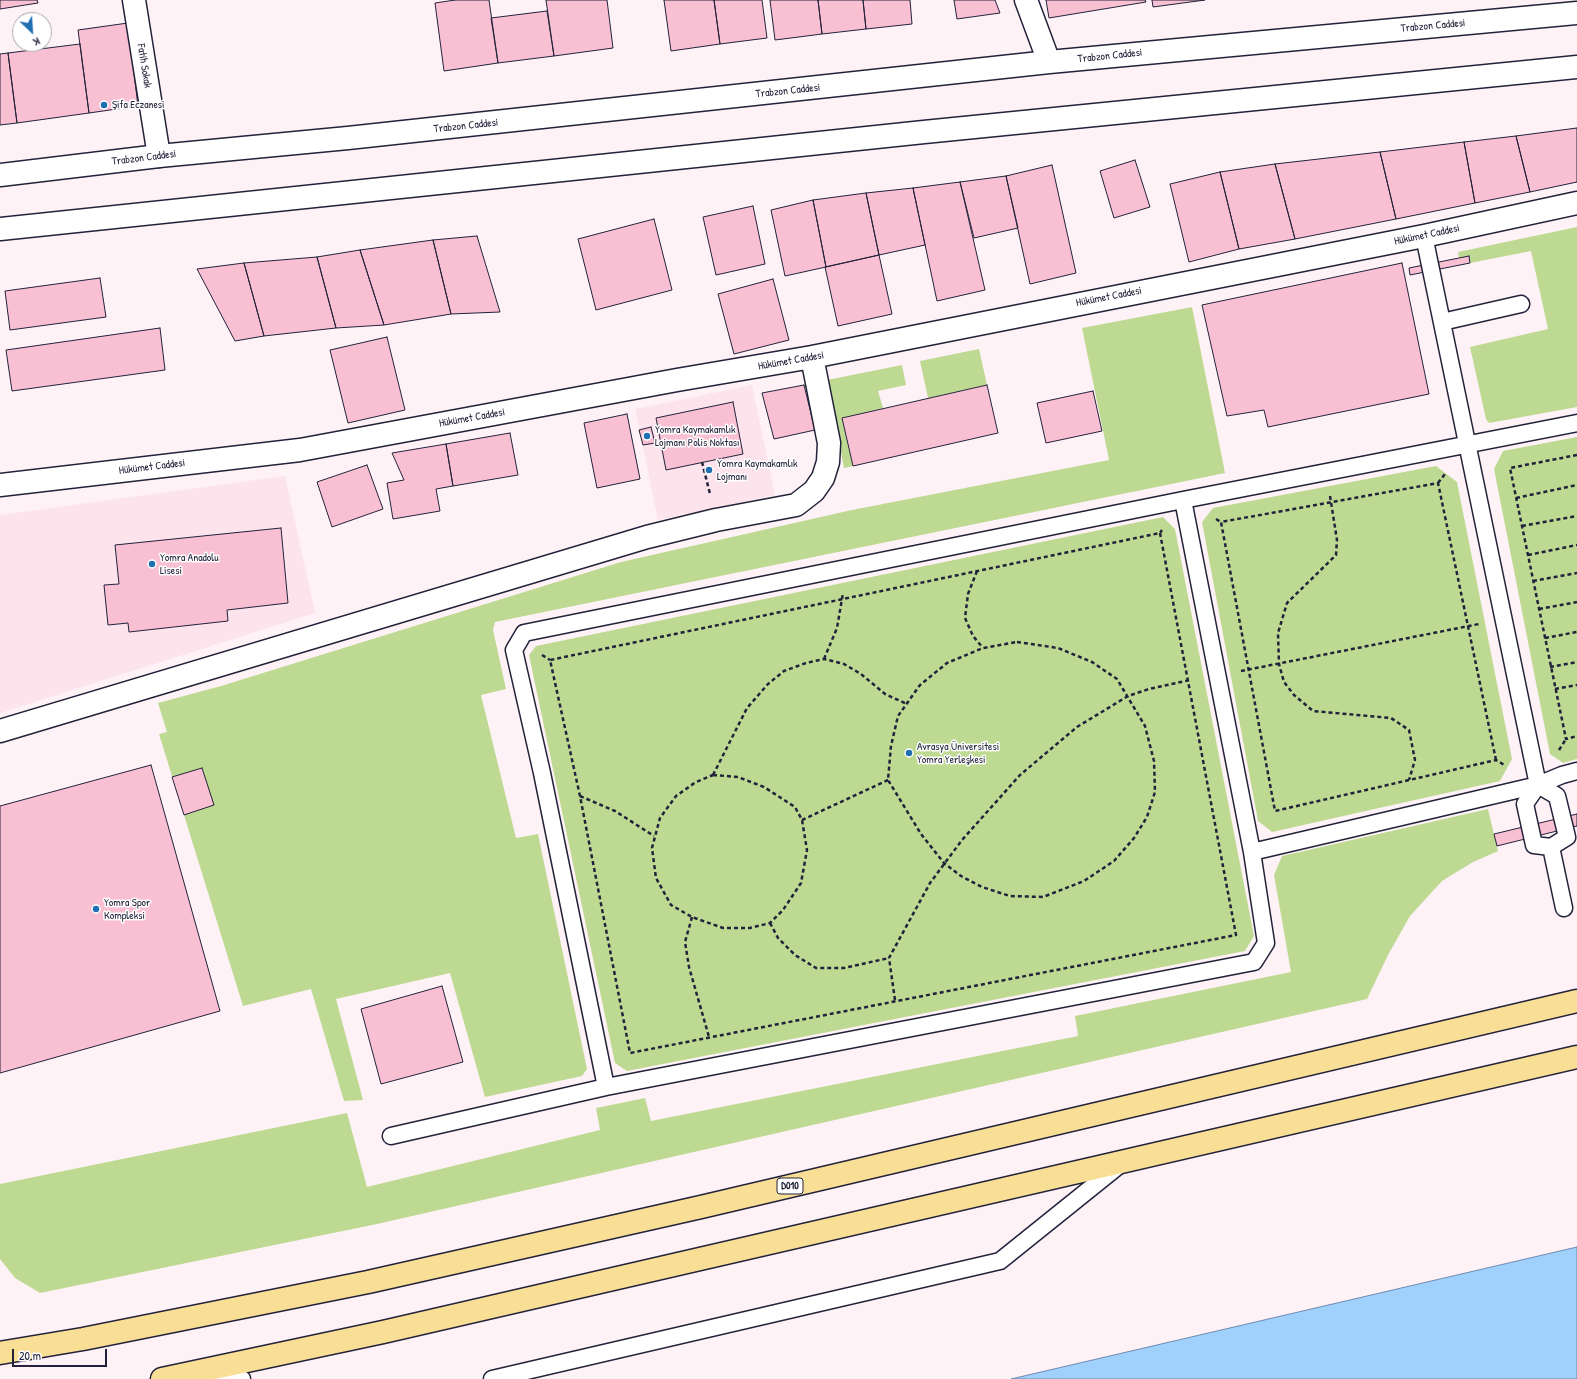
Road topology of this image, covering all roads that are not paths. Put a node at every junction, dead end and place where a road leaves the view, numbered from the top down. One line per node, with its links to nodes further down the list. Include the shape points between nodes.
1 (134, 0): 6 (main road, Fatih Sokak)
2 (1026, 0): 4 (main road)
3 (1577, 13): 4 (main road, Trabzon Caddesi)
4 (1049, 62): 6 (main road, Trabzon Caddesi)
5 (1577, 67): 9 (main road)
6 (158, 156): 7 (main road, Trabzon Caddesi)
7 (0, 175)
8 (1577, 204): 10 (main road, Hükümet Caddesi)
9 (0, 229)
10 (1424, 236): 12 (lane); 13 (main road, Hükümet Caddesi)
11 (1521, 304): 12 (lane)
12 (1442, 322): 15 (lane)
13 (812, 357): 16 (main road, Hükümet Caddesi, via 300,450); 18 (main road, via 829,443 828,462 823,478 814,491 796,505 716,520 648,537)
14 (1577, 423): 15 (lane)
15 (1468, 444): 17 (lane); 20 (lane)
16 (0, 485)
17 (1183, 500): 22 (lane); 26 (lane, via 524,633 514,650)
18 (0, 731)
19 (1577, 771): 20 (lane)
20 (1538, 786): 21 (lane, via 1525,804 1534,845); 21 (lane, via 1557,796 1567,837); 22 (lane)
21 (1551, 847): 23 (lane)
22 (1252, 852): 26 (lane, via 1266,942 1254,962)
23 (1564, 908)
24 (1577, 1001): 29 (highway, D010, via 725,1201 376,1280 83,1339)
25 (1577, 1058): 28 (highway)
26 (606, 1087): 27 (lane)
27 (390, 1136)
28 (1123, 1163): 30 (highway); 33 (lane, via 1000,1261)
29 (0, 1353)
30 (206, 1370): 31 (highway); 32 (lane)
31 (162, 1379)
32 (242, 1379)
33 (492, 1379)

